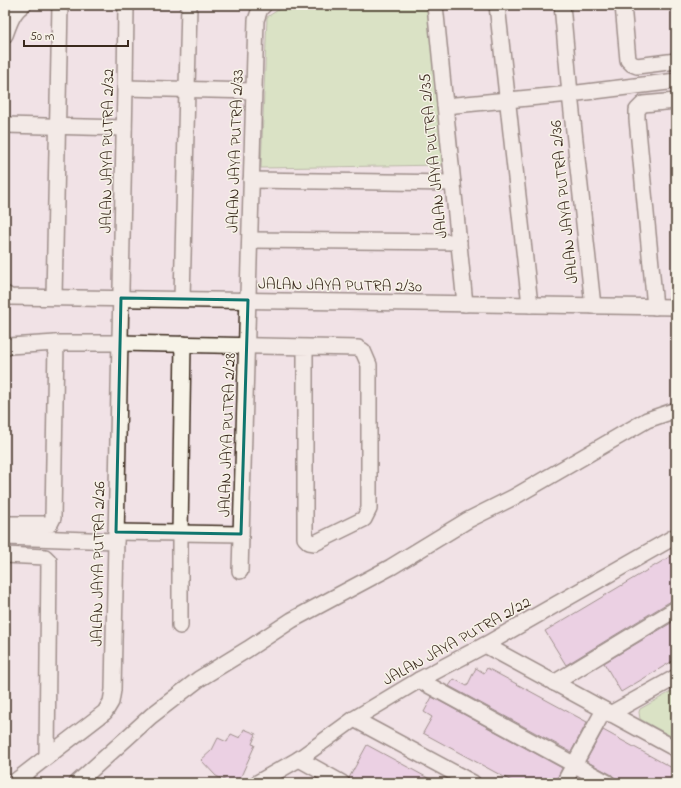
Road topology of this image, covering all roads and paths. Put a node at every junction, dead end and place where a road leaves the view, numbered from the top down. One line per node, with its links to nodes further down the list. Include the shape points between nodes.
1 (24, 5): 10 (street, via 12,19)
2 (60, 5): 21 (street)
3 (126, 5): 13 (street, JALAN JAYA PUTRA 2/32)
4 (189, 5): 14 (street)
5 (264, 5): 15 (street, JALAN JAYA PUTRA 2/33, via 256,20)
6 (435, 5): 19 (street, JALAN JAYA PUTRA 2/35)
7 (497, 5): 17 (street)
8 (562, 5): 16 (street, JALAN JAYA PUTRA 2/36)
9 (623, 5): 11 (street, via 628,60 637,66)
10 (5, 35)
11 (676, 61)
12 (676, 81): 16 (street)
13 (125, 88): 14 (street); 22 (street, JALAN JAYA PUTRA 2/32)
14 (186, 90): 15 (street); 30 (street)
15 (254, 91): 23 (street, JALAN JAYA PUTRA 2/33)
16 (570, 94): 17 (street); 34 (street, JALAN JAYA PUTRA 2/36)
17 (508, 100): 19 (street); 33 (street)
18 (676, 100): 35 (street, via 643,104 637,110)
19 (445, 106): 24 (street, JALAN JAYA PUTRA 2/35)
20 (5, 124): 21 (street)
21 (59, 126): 22 (street); 28 (street)
22 (124, 128): 29 (street, JALAN JAYA PUTRA 2/32)
23 (251, 180): 24 (street); 25 (street, JALAN JAYA PUTRA 2/33)
24 (453, 183): 26 (street, JALAN JAYA PUTRA 2/35)
25 (250, 240): 26 (street); 31 (street, JALAN JAYA PUTRA 2/33)
26 (459, 242): 32 (street, JALAN JAYA PUTRA 2/35)
27 (5, 294): 28 (street, JALAN JAYA PUTRA 2/30, via 10,297)
28 (54, 298): 29 (street, JALAN JAYA PUTRA 2/30)
29 (121, 298): 30 (street, JALAN JAYA PUTRA 2/30); 38 (street, JALAN JAYA PUTRA 2/26)
30 (182, 299): 31 (street, JALAN JAYA PUTRA 2/30)
31 (248, 300): 32 (street, JALAN JAYA PUTRA 2/30); 40 (street, JALAN JAYA PUTRA 2/28)
32 (465, 304): 33 (street, JALAN JAYA PUTRA 2/30)
33 (530, 305): 34 (street, JALAN JAYA PUTRA 2/30)
34 (593, 306): 35 (street, JALAN JAYA PUTRA 2/30)
35 (655, 307): 36 (street, JALAN JAYA PUTRA 2/30)
36 (676, 307)
37 (56, 342): 38 (street); 42 (street); 44 (street, via 53,518 50,524)
38 (120, 343): 39 (street); 49 (street, JALAN JAYA PUTRA 2/26)
39 (183, 344): 40 (street); 45 (street)
40 (247, 346): 41 (street); 46 (street, JALAN JAYA PUTRA 2/28)
41 (306, 347): 41 (street, via 358,348 363,351 369,365 369,508 364,519 316,543 304,538)
42 (5, 348)
43 (676, 410): 65 (street, via 647,420 514,497 468,520 391,567 292,620 199,679 151,716)
44 (5, 524)
45 (180, 533): 46 (street); 49 (street); 53 (street)
46 (241, 534): 51 (street, JALAN JAYA PUTRA 2/28)
47 (676, 536): 54 (street, JALAN JAYA PUTRA 2/22)
48 (5, 537): 49 (street)
49 (116, 537): 61 (street, JALAN JAYA PUTRA 2/26, via 111,702 105,712)
50 (5, 555): 61 (street, via 45,557 49,561)
51 (240, 571)
52 (676, 609): 57 (street)
53 (180, 626)
54 (485, 645): 56 (street, JALAN JAYA PUTRA 2/22); 57 (street)
55 (676, 677): 58 (street)
56 (419, 680): 59 (street, JALAN JAYA PUTRA 2/22); 63 (street)
57 (554, 683): 58 (street)
58 (607, 712): 60 (street); 63 (street)
59 (354, 719): 62 (street, JALAN JAYA PUTRA 2/22); 68 (street)
60 (676, 749)
61 (47, 756): 64 (street, JALAN JAYA PUTRA 2/26)
62 (299, 760): 66 (street, JALAN JAYA PUTRA 2/22); 67 (street)
63 (574, 764): 69 (street); 70 (street)
64 (13, 783)
65 (77, 783)
66 (257, 783)
67 (342, 783)
68 (473, 783)
69 (564, 783)
70 (608, 783)

